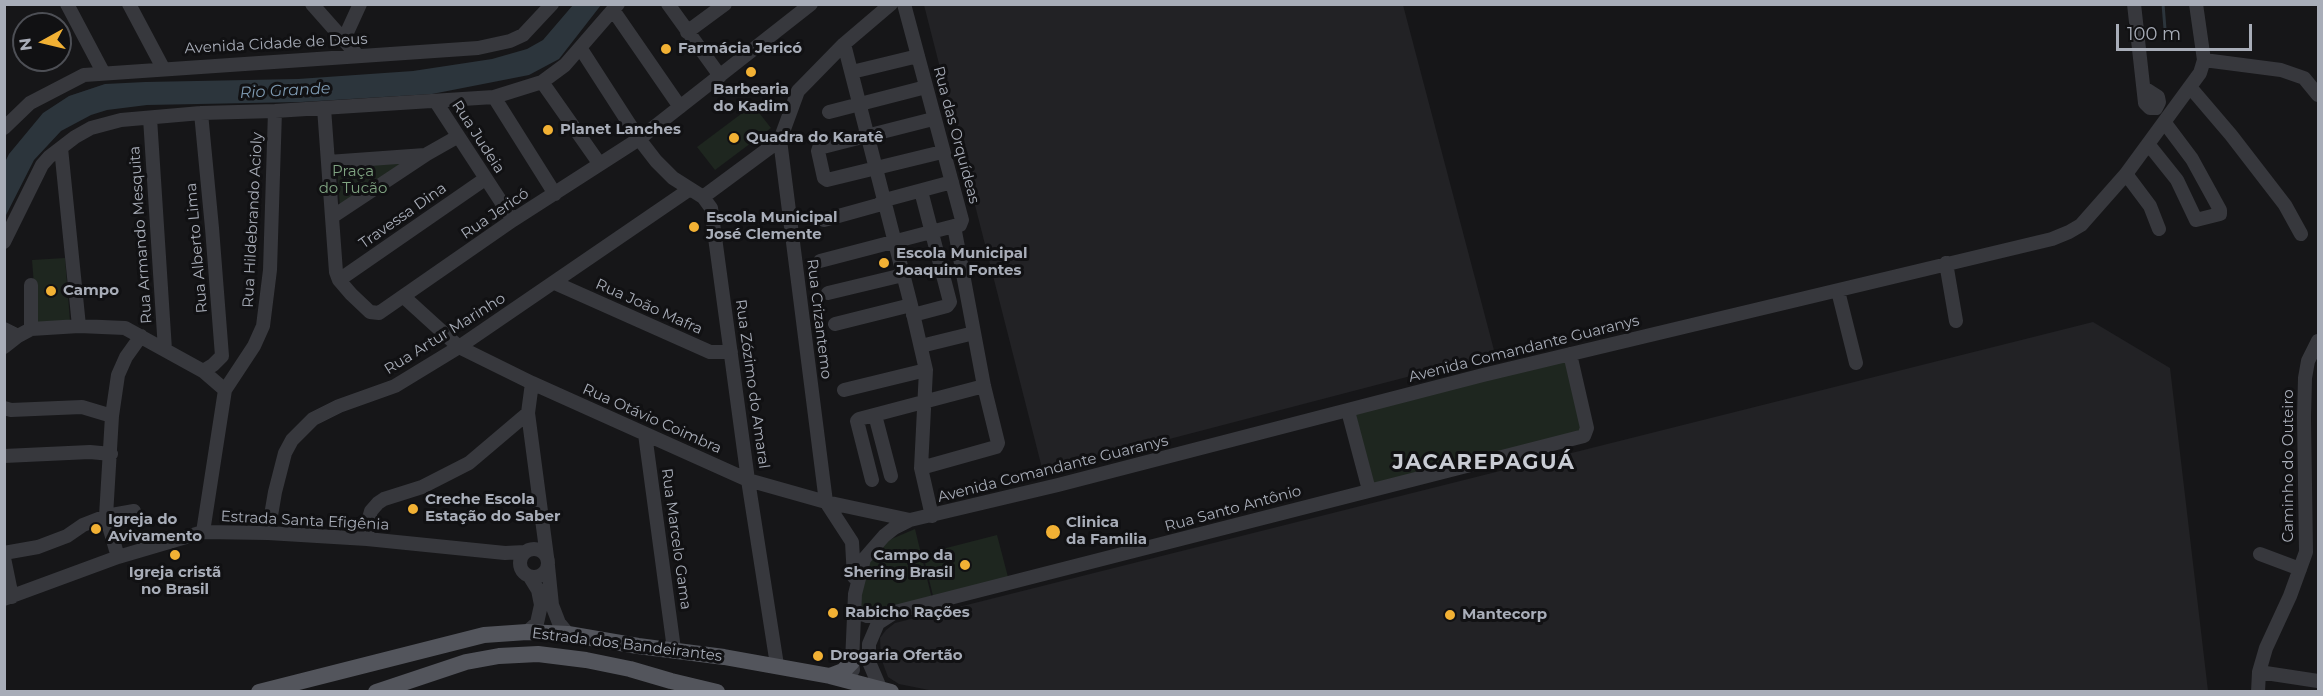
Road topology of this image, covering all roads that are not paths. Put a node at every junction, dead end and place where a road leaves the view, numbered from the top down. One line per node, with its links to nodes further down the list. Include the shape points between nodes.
1 (67, 4): 22 (street)
2 (129, 4): 21 (street)
3 (312, 4): 15 (street)
4 (360, 4): 15 (street)
5 (552, 4): 18 (street, Avenida Cidade de Deus, via 523,35 510,41 478,48)
6 (668, 4): 14 (street)
7 (725, 4): 14 (street)
8 (811, 4): 24 (street, Rua Jericó)
9 (891, 4): 16 (street, Rua Crizantemo)
10 (904, 4): 19 (street, Rua das Orquídeas)
11 (2134, 4): 28 (street)
12 (2196, 4): 20 (street)
13 (616, 7): 17 (street); 33 (street)
14 (687, 32): 24 (street)
15 (344, 39): 18 (street)
16 (844, 44): 23 (street); 45 (street, Rua Crizantemo, via 798,91)
17 (581, 49): 25 (street); 44 (street)
18 (358, 56): 21 (street, Avenida Cidade de Deus)
19 (918, 56): 23 (street); 26 (street, Rua das Orquídeas)
20 (2204, 60): 27 (street, Avenida Comandante Guaranys); 29 (street, via 2281,70 2304,78)
21 (163, 68): 22 (street, Avenida Cidade de Deus)
22 (103, 72): 41 (street, Avenida Cidade de Deus, via 84,75 48,92)
23 (852, 72): 32 (street)
24 (720, 76): 33 (street, Rua Jericó)
25 (542, 82): 30 (street); 51 (street)
26 (926, 87): 32 (street); 39 (street, Rua das Orquídeas)
27 (2190, 87): 40 (street, Avenida Comandante Guaranys); 67 (street, via 2285,205)
28 (2144, 88)
29 (2319, 95)
30 (495, 98): 31 (street); 58 (street)
31 (436, 102): 34 (street); 43 (street, Rua Judeia)
32 (860, 104): 36 (street); 42 (street)
33 (680, 107): 44 (street, Rua Jericó)
34 (324, 108): 35 (street); 50 (street)
35 (274, 111): 37 (street); 96 (street, Rua Hildebrando Acioly, via 265,315 261,336)
36 (829, 112)
37 (201, 113): 38 (street); 95 (street, Rua Alberto Lima)
38 (150, 118): 47 (street, via 91,128); 92 (street, Rua Armando Mesquita)
39 (933, 118): 42 (street); 48 (street, Rua das Orquídeas)
40 (2165, 123): 46 (street, Avenida Comandante Guaranys); 46 (street, via 2192,159 2220,210 2218,215 2196,220 2177,180)
41 (4, 128)
42 (869, 136): 52 (street); 52 (street, via 818,151 826,180)
43 (457, 138): 49 (street); 54 (street, Rua Judeia)
44 (639, 139): 51 (street, Rua Jericó); 56 (street, via 665,171)
45 (780, 140): 59 (street); 118 (street, Rua Crizantemo)
46 (2149, 145): 53 (street, Avenida Comandante Guaranys)
47 (60, 148): 69 (street, via 36,174); 82 (street)
48 (942, 152): 52 (street); 55 (street, Rua das Orquídeas)
49 (427, 154): 50 (street); 61 (street)
50 (328, 162): 61 (street)
51 (599, 163): 58 (street, Rua Jericó)
52 (876, 168): 60 (street)
53 (2126, 174): 65 (street, via 2150,206); 71 (street, Avenida Comandante Guaranys, via 2081,225 2069,232)
54 (485, 179): 62 (street, Rua Judeia); 73 (street, Travessa Dina)
55 (952, 182): 57 (street); 64 (street, Rua das Orquídeas, via 962,220)
56 (690, 189): 59 (street); 74 (street, Rua Artur Marinho)
57 (921, 191): 60 (street); 66 (street)
58 (555, 194): 62 (street, Rua Jericó)
59 (703, 197): 93 (street, Rua Zózimo do Amaral, via 713,214)
60 (885, 200): 63 (street); 68 (street)
61 (332, 217): 73 (street)
62 (513, 220): 78 (street, Rua Jericó)
63 (824, 220)
64 (954, 226): 66 (street); 85 (street, Rua das Orquídeas)
65 (2159, 229)
66 (932, 232): 68 (street); 79 (street, via 950,304)
67 (2301, 234)
68 (895, 241): 70 (street); 72 (street)
69 (4, 242)
70 (820, 261)
71 (1946, 263): 76 (street, Avenida Comandante Guaranys); 80 (street)
72 (903, 275): 77 (street); 79 (street)
73 (339, 280): 78 (street, Rua Jericó, via 375,314)
74 (555, 283): 91 (street, Rua Artur Marinho); 93 (street, Rua João Mafra, via 710,352)
75 (30, 285): 84 (street)
76 (1838, 291): 94 (street, Avenida Comandante Guaranys); 97 (street)
77 (828, 293)
78 (404, 297): 91 (street, Rua Otávio Coimbra)
79 (912, 310): 81 (street); 89 (street)
80 (1956, 321)
81 (835, 324)
82 (79, 326): 84 (street); 87 (street, via 118,326)
83 (4, 329): 86 (street)
84 (31, 329): 86 (street)
85 (974, 333): 89 (street); 101 (street, Rua das Orquídeas)
86 (18, 336): 90 (street)
87 (141, 336): 92 (street); 109 (street, via 118,375)
88 (2319, 341): 133 (street, Caminho do Outeiro, via 2307,361 2305,378 2307,531)
89 (921, 346): 98 (street)
90 (4, 347)
91 (459, 347): 100 (street, Rua Otávio Coimbra); 125 (street, Rua Artur Marinho, via 396,386 330,410 301,429 285,453)
92 (165, 350): 99 (street)
93 (731, 352): 115 (street, Rua Zózimo do Amaral)
94 (1570, 354): 106 (street, Avenida Comandante Guaranys); 117 (street, Rua Santo Antônio, via 1587,428 1584,436)
95 (222, 356): 96 (street); 99 (street)
96 (243, 363): 102 (street, Rua Hildebrando Acioly)
97 (1856, 363)
98 (926, 370): 103 (street); 104 (street)
99 (202, 371): 102 (street)
100 (532, 383): 107 (street); 110 (street, Rua Otávio Coimbra)
101 (984, 386): 104 (street); 113 (street, Rua das Orquídeas, via 997,446)
102 (225, 390): 124 (street)
103 (844, 390)
104 (923, 403): 108 (street); 113 (street)
105 (4, 408): 109 (street, via 82,407)
106 (1348, 411): 117 (street); 121 (street, Avenida Comandante Guaranys)
107 (528, 414): 123 (street); 126 (street, via 469,463 422,487 378,503 371,511)
108 (875, 414): 114 (street); 116 (street, via 857,422)
109 (112, 416): 111 (street)
110 (645, 434): 115 (street, Rua Otávio Coimbra); 143 (street, Rua Marcelo Gama)
111 (111, 454): 112 (street); 120 (street)
112 (4, 456)
113 (921, 468): 121 (street)
114 (891, 476)
115 (748, 480): 118 (street, Rua Otávio Coimbra); 145 (street, Rua Zózimo do Amaral)
116 (872, 480)
117 (1369, 490): 138 (street, Rua Santo Antônio)
118 (826, 502): 122 (street, Rua Otávio Coimbra); 135 (street, via 852,542)
119 (134, 511): 120 (street)
120 (106, 516): 130 (street, via 67,536); 131 (street)
121 (932, 516): 122 (street, Avenida Comandante Guaranys)
122 (910, 520): 135 (street, Avenida Comandante Guaranys, via 894,528 868,554)
123 (542, 528): 127 (street); 132 (street)
124 (203, 532): 125 (street, Estrada Santa Efigênia); 131 (street, Estrada Santa Efigênia)
125 (268, 533): 126 (street, Estrada Santa Efigênia)
126 (367, 539): 128 (street, Estrada Santa Efigênia)
127 (529, 550): 128 (street, Estrada Santa Efigênia); 132 (street, via 541,551); 134 (street, via 520,559)
128 (505, 553): 134 (street)
129 (2260, 554): 133 (street)
130 (4, 555): 136 (street)
131 (118, 557): 136 (street, Estrada Santa Efigênia)
132 (548, 562): 134 (street, via 543,574); 140 (street, via 552,605)
133 (2300, 569): 146 (street, Caminho do Outeiro)
134 (525, 573): 139 (street, via 538,590 541,605 537,623)
135 (855, 594): 137 (street, Avenida Comandante Guaranys)
136 (8, 598)
137 (855, 611): 138 (street, via 873,616); 142 (street, Avenida Comandante Guaranys)
138 (895, 612): 141 (street, Rua Santo Antônio, via 878,623)
139 (527, 632): 140 (main road, Estrada dos Bandeirantes); 152 (main road, Estrada dos Bandeirantes, via 484,635)
140 (568, 634): 143 (main road, Estrada dos Bandeirantes)
141 (871, 637): 142 (street, via 863,629); 151 (street, via 869,662)
142 (852, 639): 144 (street, Avenida Comandante Guaranys)
143 (674, 649): 145 (main road, Estrada dos Bandeirantes)
144 (852, 662): 147 (main road); 150 (street, Avenida Comandante Guaranys)
145 (777, 665): 147 (main road, Estrada dos Bandeirantes)
146 (2259, 672): 148 (street); 155 (street, Caminho do Outeiro)
147 (830, 676): 150 (main road, Estrada dos Bandeirantes)
148 (2319, 681)
149 (668, 686): 153 (main road, Estrada dos Bandeirantes, via 630,669 522,654 466,663); 154 (main road, Estrada dos Bandeirantes)
150 (860, 688): 151 (main road, Estrada dos Bandeirantes)
151 (886, 691)
152 (259, 692)
153 (376, 692)
154 (717, 692)
155 (2258, 692)

